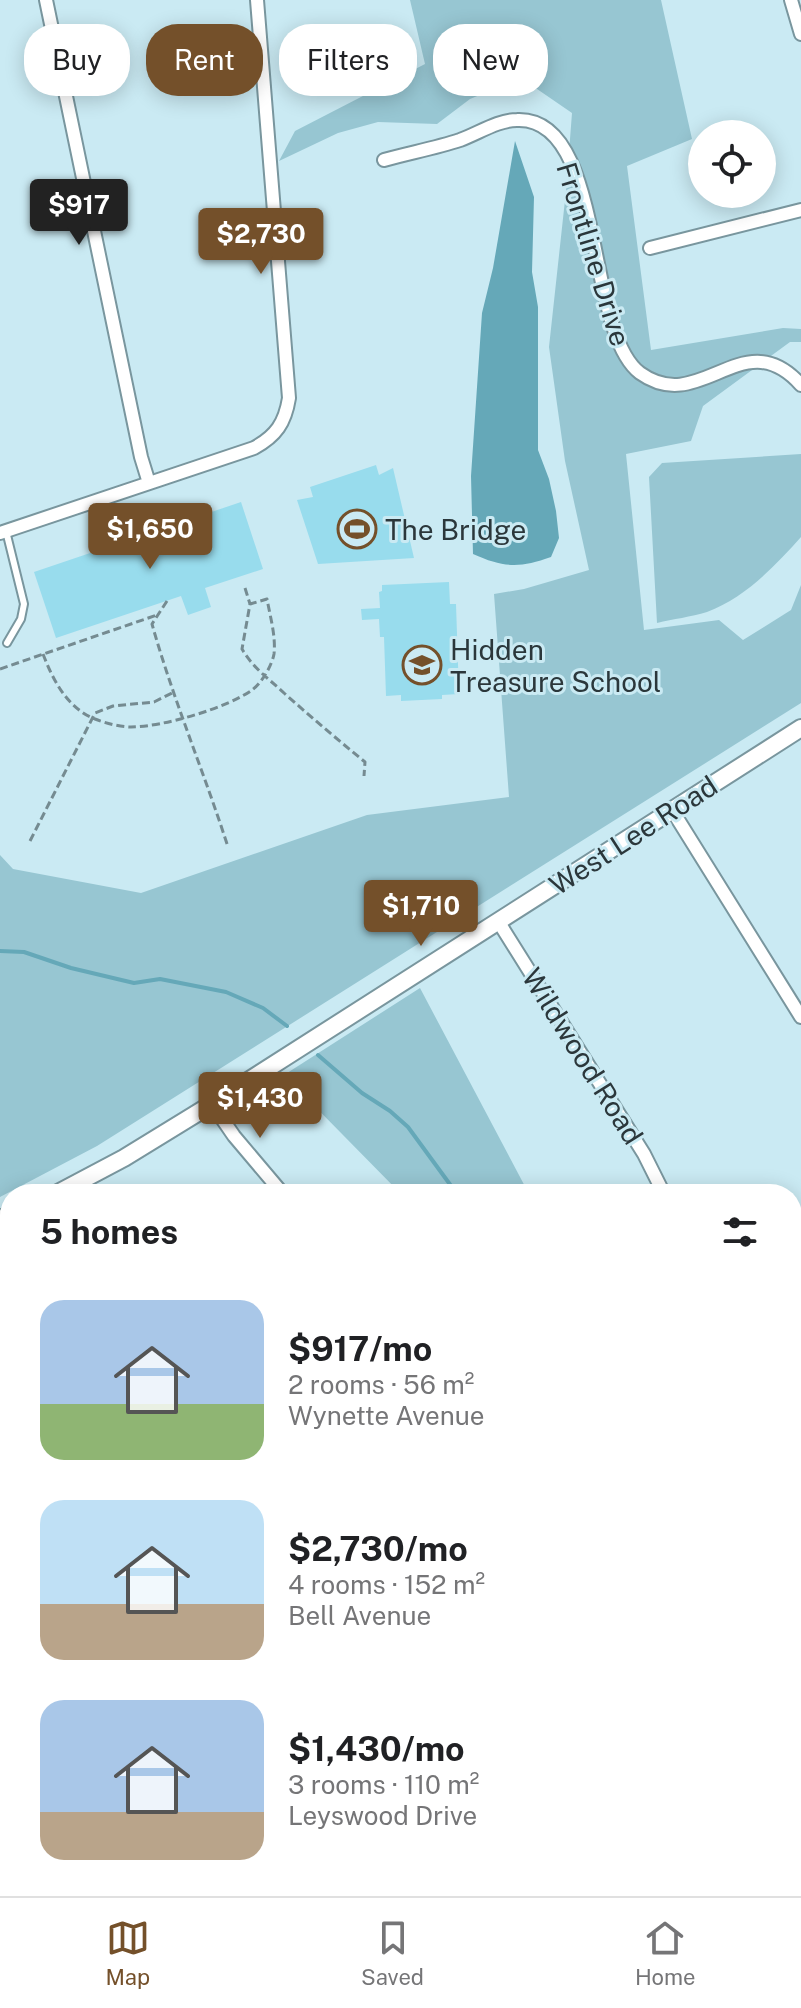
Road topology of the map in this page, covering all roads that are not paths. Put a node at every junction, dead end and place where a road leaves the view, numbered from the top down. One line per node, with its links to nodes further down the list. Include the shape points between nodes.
1 (46, 0): 9 (street)
2 (257, 0): 9 (street, via 289,398 286,414 276,433 254,448)
3 (791, 0): 4 (street)
4 (801, 34)
5 (384, 160): 8 (street, Frontline Drive, via 506,121 537,123 553,136 577,177 615,337 632,366 652,380 683,385 736,364 763,362)
6 (801, 210): 7 (street)
7 (650, 248)
8 (801, 385)
9 (149, 483): 10 (street)
10 (3, 532): 11 (lane, via 24,604)
11 (7, 643)
12 (801, 728): 13 (street, West Lee Road)
13 (672, 810): 14 (street, West Lee Road); 15 (street)
14 (498, 921): 16 (street, West Lee Road); 19 (street, Wildwood Road)
15 (801, 1017)
16 (212, 1104): 17 (street, West Lee Road); 18 (street)
17 (75, 1184)
18 (275, 1184)
19 (659, 1184)

